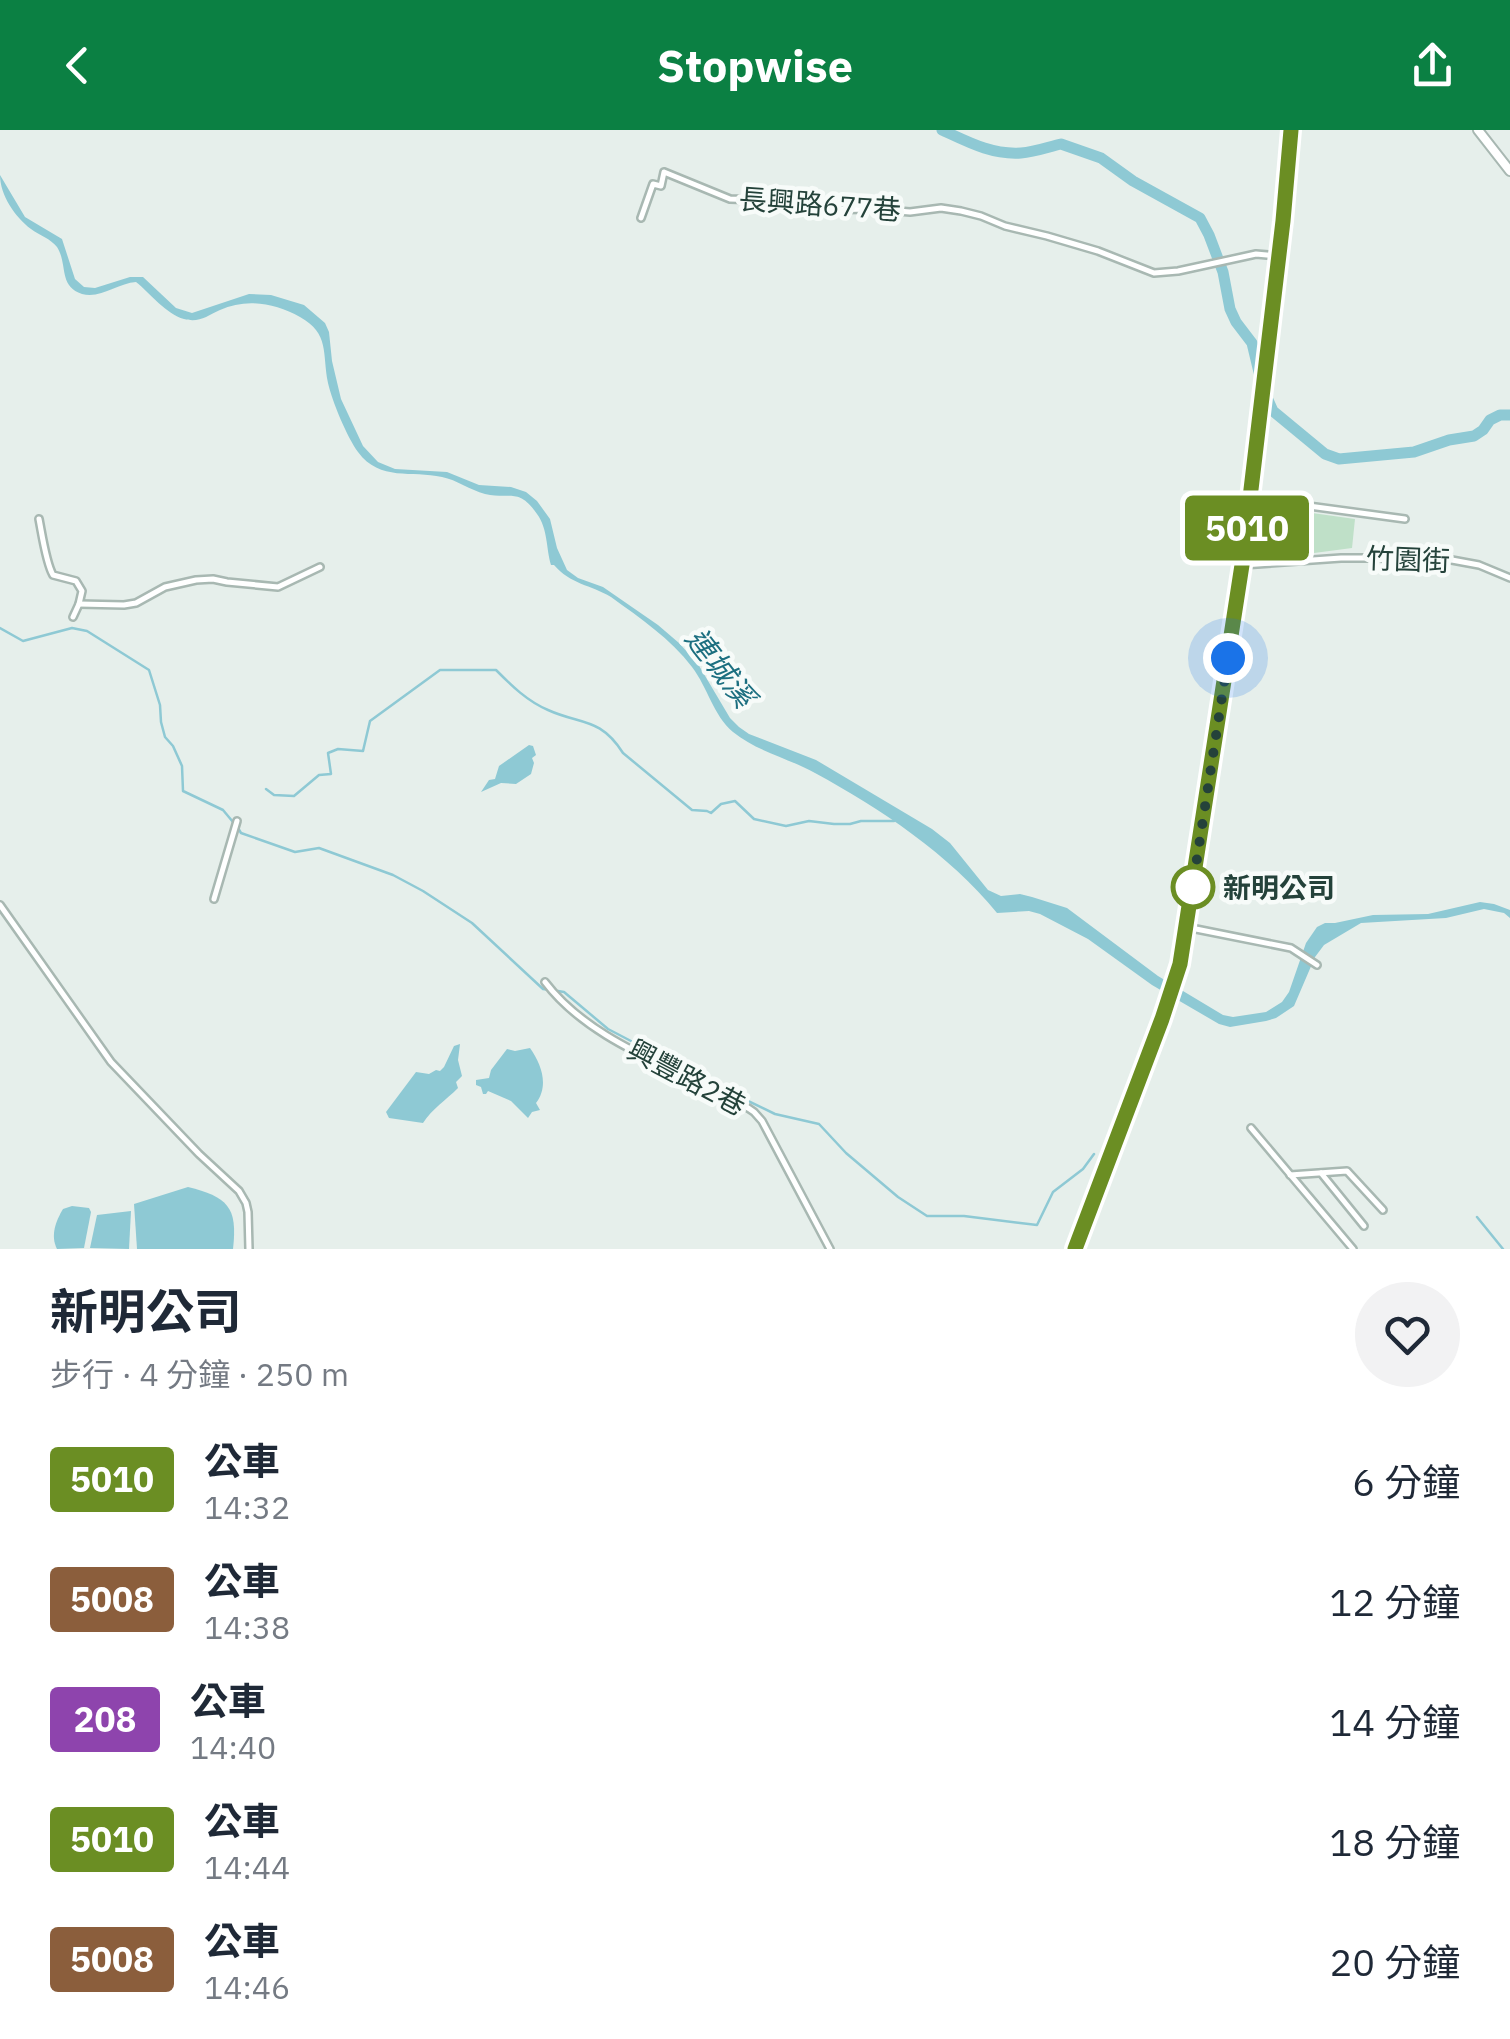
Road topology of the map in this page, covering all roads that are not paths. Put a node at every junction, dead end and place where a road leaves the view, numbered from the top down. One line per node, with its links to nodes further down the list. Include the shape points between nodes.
1 (1291, 130): 5 (main road)
2 (1478, 130): 3 (main road)
3 (1510, 171)
4 (641, 218): 5 (street, 長興路677巷, via 664,172 730,199 788,201 813,210 961,211 1154,273 1256,254)
5 (1279, 256): 6 (main road)
6 (1250, 498): 8 (street); 9 (main road)
7 (39, 519): 12 (street, via 49,568 80,585)
8 (1405, 519)
9 (1242, 565): 11 (street, 竹園街, via 1441,558); 17 (main road)
10 (320, 567): 12 (street, via 278,587 213,578 165,587 136,603)
11 (1510, 578)
12 (80, 604): 13 (street)
13 (72, 617)
14 (237, 821): 15 (street)
15 (214, 900)
16 (0, 904): 25 (street, via 102,1050 239,1191 246,1202)
17 (1186, 926): 18 (street, via 1292,948); 27 (main road, via 1172,991)
18 (1317, 965)
19 (545, 982): 26 (street, 興豐路2巷, via 595,1027 754,1112)
20 (1251, 1128): 22 (street)
21 (1321, 1173): 22 (street); 23 (street, via 1347,1171); 24 (street)
22 (1290, 1175): 28 (street)
23 (1382, 1210)
24 (1364, 1226)
25 (248, 1249)
26 (830, 1249)
27 (1075, 1249)
28 (1352, 1249)

